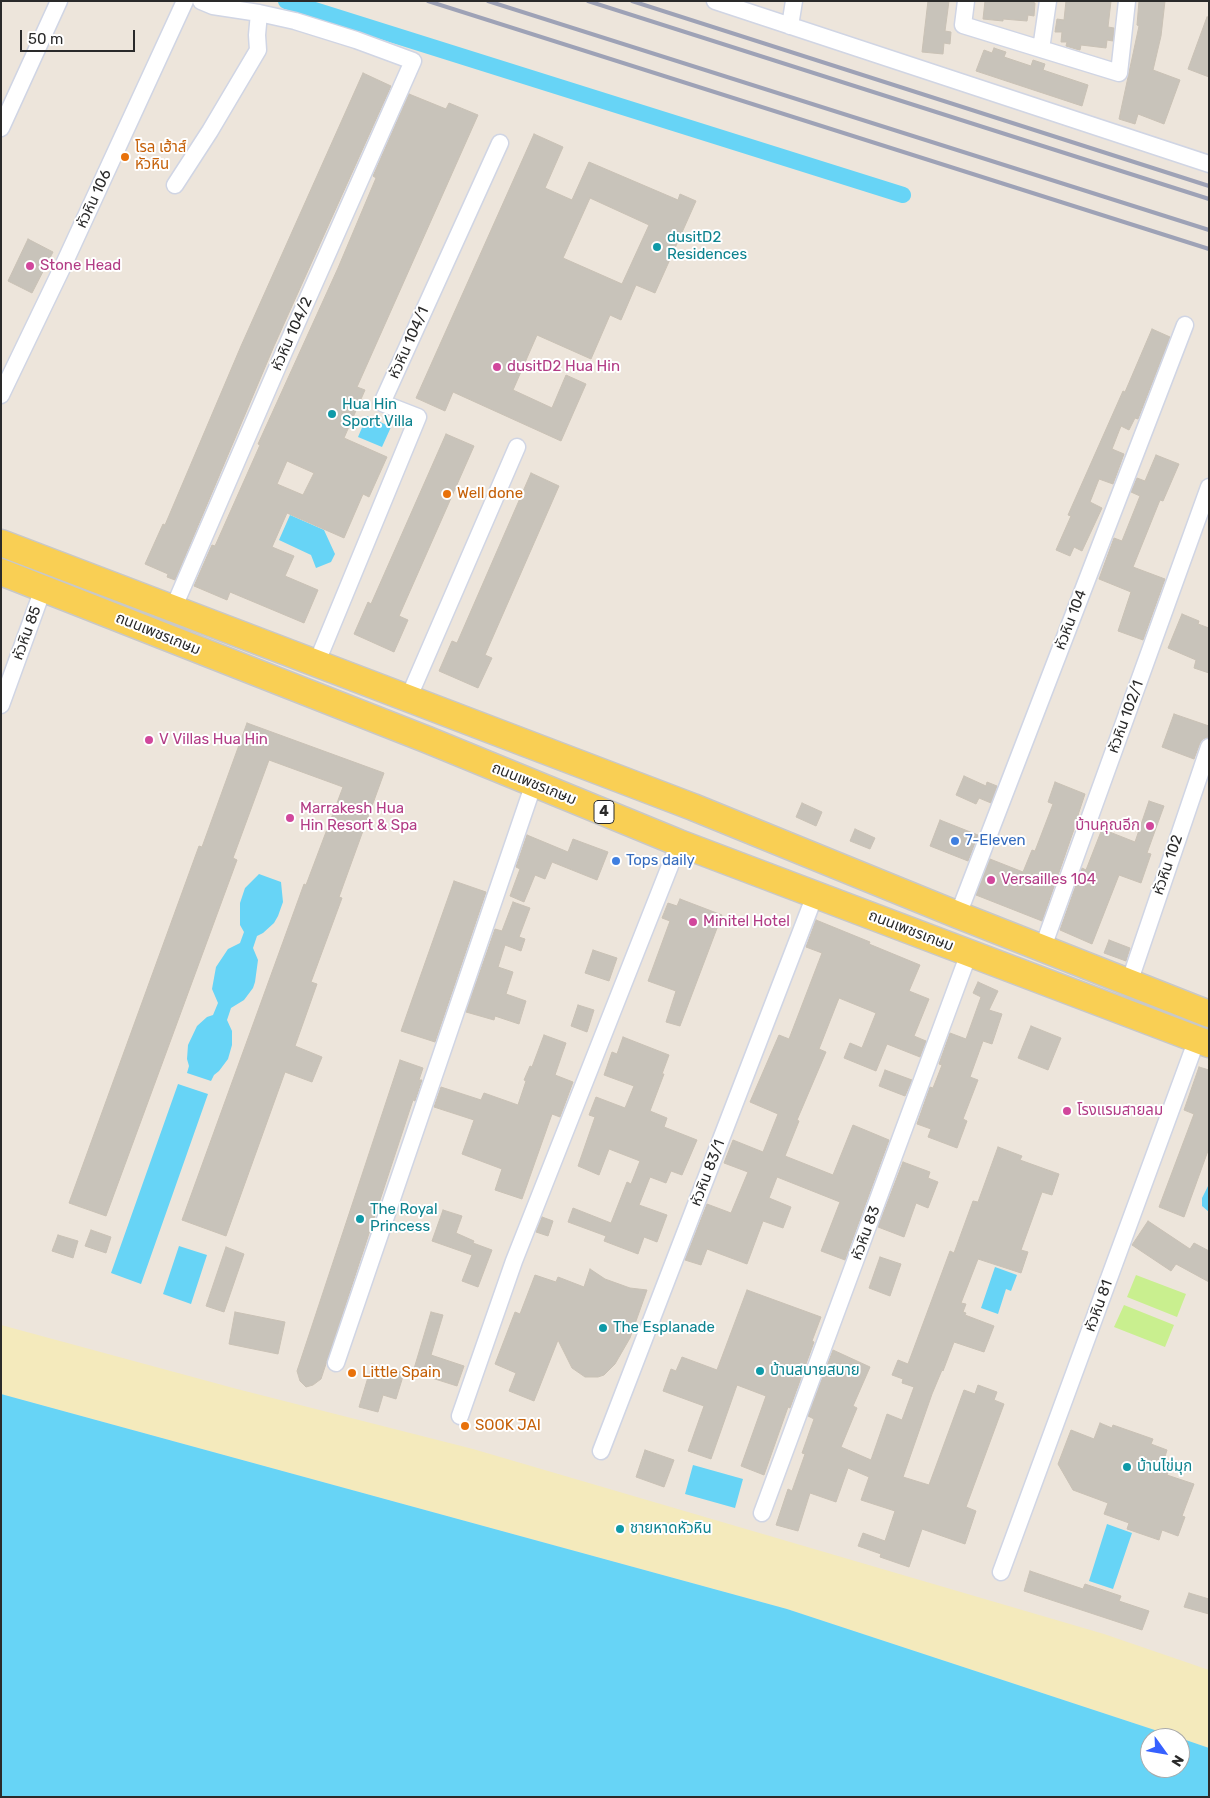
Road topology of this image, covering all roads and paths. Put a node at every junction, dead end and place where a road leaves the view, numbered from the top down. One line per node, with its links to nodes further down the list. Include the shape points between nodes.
1 (59, 1): 12 (street)
2 (184, 1): 17 (street, หัวหิน 106)
3 (201, 1): 9 (street)
4 (715, 1): 10 (street)
5 (794, 1): 10 (street)
6 (966, 1): 11 (street, via 963,25)
7 (1048, 1): 11 (street)
8 (1127, 1): 11 (street, via 1119,73)
9 (259, 13): 15 (street, via 258,50); 23 (street, หัวหิน 104/2, via 348,37 413,61)
10 (790, 26): 14 (street)
11 (1041, 49)
12 (1, 128)
13 (500, 142): 24 (street, หัวหิน 104/1, via 382,402 418,417)
14 (1209, 164)
15 (174, 185)
16 (1185, 326): 34 (street, หัวหิน 104)
17 (1, 395)
18 (517, 447): 25 (street)
19 (1209, 486): 35 (street, หัวหิน 102/1)
20 (1, 543): 23 (main road, ถนนเพชรเกษม / 4)
21 (1, 572): 22 (main road, ถนนเพชรเกษม / 4)
22 (43, 588): 26 (street, หัวหิน 85); 28 (main road, ถนนเพชรเกษม / 4)
23 (173, 609): 24 (main road, ถนนเพชรเกษม / 4)
24 (317, 662): 25 (main road, ถนนเพชรเกษม / 4)
25 (408, 699): 29 (main road, ถนนเพชรเกษม / 4)
26 (1, 705)
27 (1209, 747): 37 (street, หัวหิน 102)
28 (534, 783): 31 (main road, ถนนเพชรเกษม / 4); 40 (street)
29 (693, 807): 30 (main road, ถนนเพชรเกษม / 4); 31 (main road)
30 (730, 821): 32 (main road); 34 (main road, ถนนเพชรเกษม / 4)
31 (679, 843): 32 (main road, ถนนเพชรเกษม / 4); 41 (street, via 514,1261)
32 (715, 856): 33 (main road, ถนนเพชรเกษม / 4)
33 (815, 895): 36 (main road, ถนนเพชรเกษม / 4); 42 (street, หัวหิน 83/1)
34 (958, 915): 35 (main road, ถนนเพชรเกษม / 4)
35 (1043, 947): 37 (main road, ถนนเพชรเกษม / 4)
36 (969, 953): 39 (main road, ถนนเพชรเกษม / 4); 43 (street, หัวหิน 83)
37 (1129, 983): 38 (main road, ถนนเพชรเกษม / 4)
38 (1209, 1014)
39 (1203, 1042): 44 (street, หัวหิน 81)
40 (336, 1363)
41 (460, 1416)
42 (601, 1452)
43 (762, 1513)
44 (1001, 1572)

